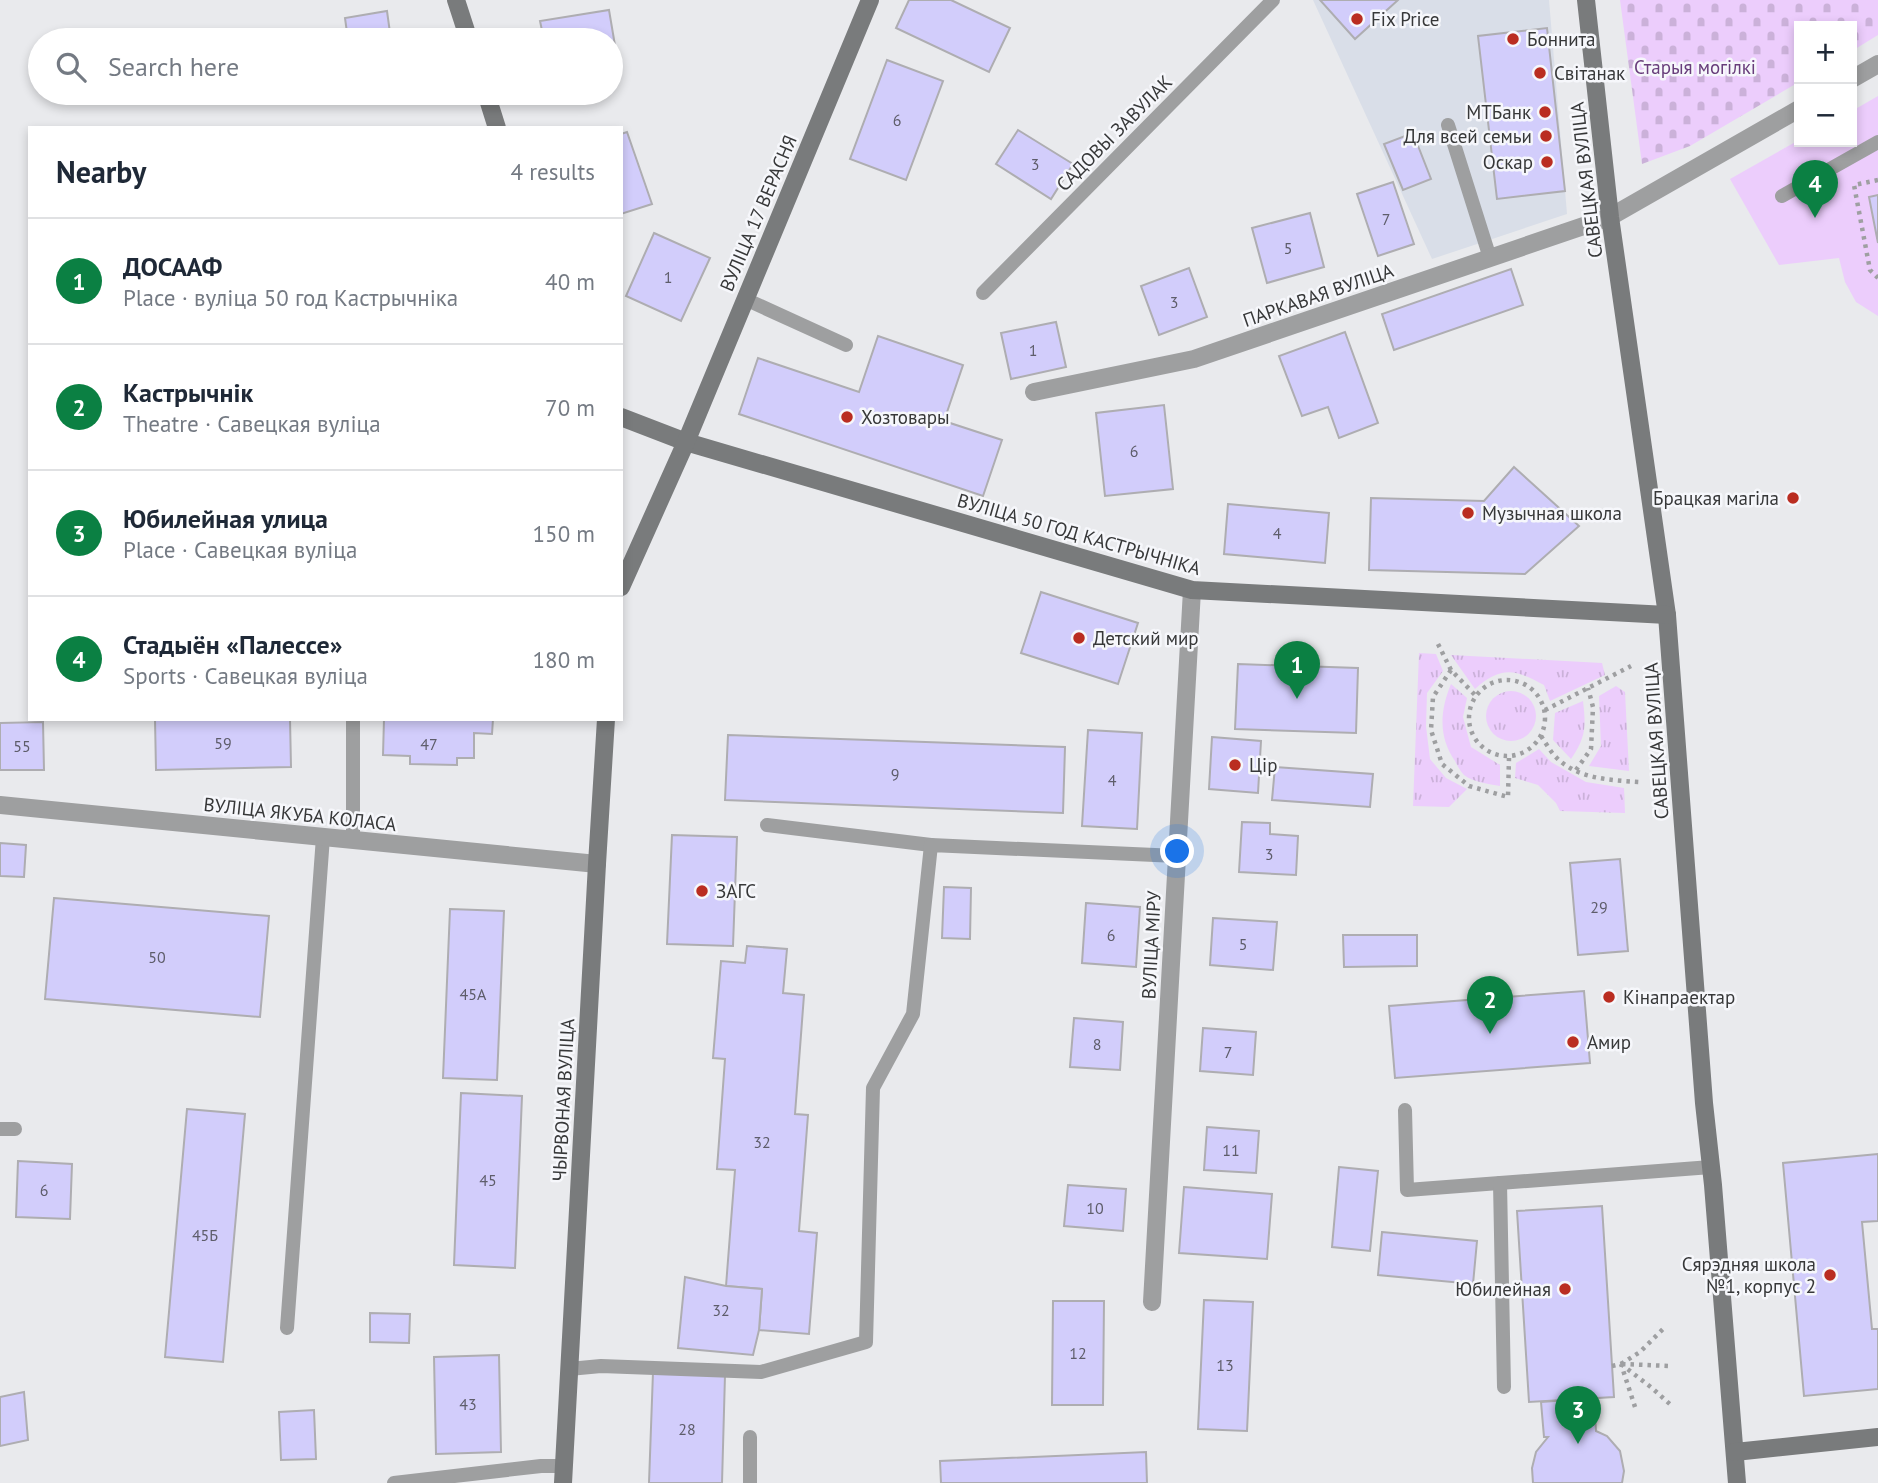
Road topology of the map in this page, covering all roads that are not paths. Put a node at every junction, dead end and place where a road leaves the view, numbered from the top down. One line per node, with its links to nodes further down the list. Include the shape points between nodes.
1 (456, 0): 5 (street)
2 (870, 0): 17 (street, ВУЛІЦА 17 ВЕРАСНЯ)
3 (1273, 0): 16 (lane, САДОВЫ ЗАВУЛАК)
4 (1586, 0): 14 (street, САВЕЦКАЯ ВУЛІЦА)
5 (465, 28)
6 (1878, 64): 7 (street)
7 (1857, 76)
8 (490, 105): 11 (street)
9 (1794, 112): 14 (street, ПАРКАВАЯ ВУЛІЦА)
10 (1448, 125): 15 (lane)
11 (496, 126)
12 (1878, 142): 13 (lane)
13 (1782, 196)
14 (1610, 216): 15 (street, ПАРКАВАЯ ВУЛІЦА); 24 (street, САВЕЦКАЯ ВУЛІЦА)
15 (1490, 258): 19 (street, ПАРКАВАЯ ВУЛІЦА, via 1194,359)
16 (983, 293)
17 (745, 299): 18 (lane); 21 (street, ВУЛІЦА 17 ВЕРАСНЯ)
18 (846, 345)
19 (1034, 392)
20 (623, 418): 21 (street, ВУЛІЦА 50 ГОД КАСТРЫЧНІКА)
21 (686, 442): 22 (street); 23 (street, ВУЛІЦА 50 ГОД КАСТРЫЧНІКА)
22 (623, 583)
23 (1192, 590): 24 (street, ВУЛІЦА 50 ГОД КАСТРЫЧНІКА); 32 (street, ВУЛІЦА МІРУ)
24 (1667, 615): 35 (street, САВЕЦКАЯ ВУЛІЦА)
25 (353, 721): 30 (lane)
26 (606, 721): 33 (street, ЧЫРВОНАЯ ВУЛІЦА)
27 (0, 805): 29 (street, ВУЛІЦА ЯКУБА КОЛАСА)
28 (767, 825): 31 (lane)
29 (323, 837): 30 (street, ВУЛІЦА ЯКУБА КОЛАСА); 38 (lane)
30 (352, 840): 33 (street, ВУЛІЦА ЯКУБА КОЛАСА)
31 (931, 845): 32 (lane); 39 (lane, via 913,1014 873,1088 866,1342 761,1372)
32 (1177, 856): 37 (street, ВУЛІЦА МІРУ)
33 (597, 864): 39 (street, ЧЫРВОНАЯ ВУЛІЦА)
34 (1405, 1110): 36 (lane, via 1407,1189)
35 (1711, 1167): 36 (lane); 43 (street, САВЕЦКАЯ ВУЛІЦА)
36 (1500, 1183): 40 (lane)
37 (1152, 1302)
38 (287, 1328)
39 (569, 1369): 44 (street, ЧЫРВОНАЯ ВУЛІЦА)
40 (1504, 1387)
41 (751, 1437): 46 (lane)
42 (1878, 1437): 43 (street)
43 (1735, 1452): 47 (street, САВЕЦКАЯ ВУЛІЦА)
44 (564, 1475): 45 (lane, via 541,1466)
45 (394, 1483)
46 (750, 1483)
47 (1737, 1483)

